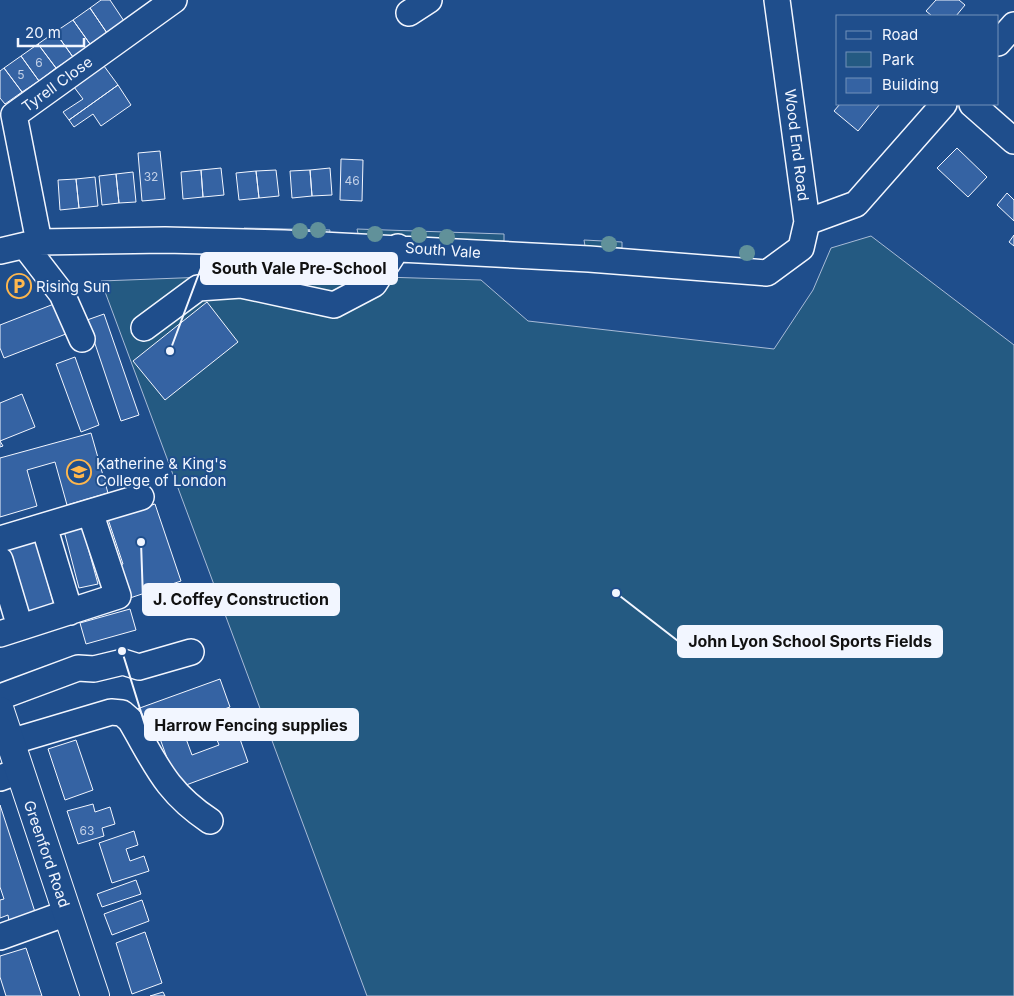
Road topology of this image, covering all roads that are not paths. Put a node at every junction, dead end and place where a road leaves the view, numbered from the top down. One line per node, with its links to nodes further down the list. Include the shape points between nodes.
1 (174, 0): 7 (street, Tyrell Close)
2 (777, 0): 9 (street, Wood End Road)
3 (1014, 25): 4 (street)
4 (999, 42)
5 (943, 105): 9 (street, via 856,204)
6 (973, 105): 8 (street)
7 (7, 119): 10 (street, Tyrell Close)
8 (1014, 141)
9 (807, 222): 13 (street, Wood End Road, via 801,248)
10 (32, 244): 11 (street, South Vale, via 165,240); 12 (street, South Vale); 15 (street, via 62,294)
11 (398, 247): 13 (street, South Vale); 14 (street, via 374,284 334,306 241,285 198,288)
12 (0, 252)
13 (767, 273)
14 (144, 328)
15 (82, 338)
16 (141, 497): 17 (street)
17 (90, 512): 18 (street); 21 (street, via 118,596)
18 (44, 526): 19 (street); 21 (street)
19 (0, 539)
20 (0, 560): 22 (street)
21 (70, 612): 22 (street)
22 (10, 631)
23 (191, 652): 24 (street, via 139,667 123,662 94,669 78,668)
24 (0, 697)
25 (0, 711): 26 (main road, Greenford Road)
26 (10, 742): 27 (main road, Greenford Road); 28 (street, via 111,712 122,713 130,720 164,780 177,795)
27 (10, 774): 29 (main road, Greenford Road)
28 (210, 821)
29 (67, 913): 30 (street); 31 (main road, Greenford Road)
30 (0, 938)
31 (95, 996)

